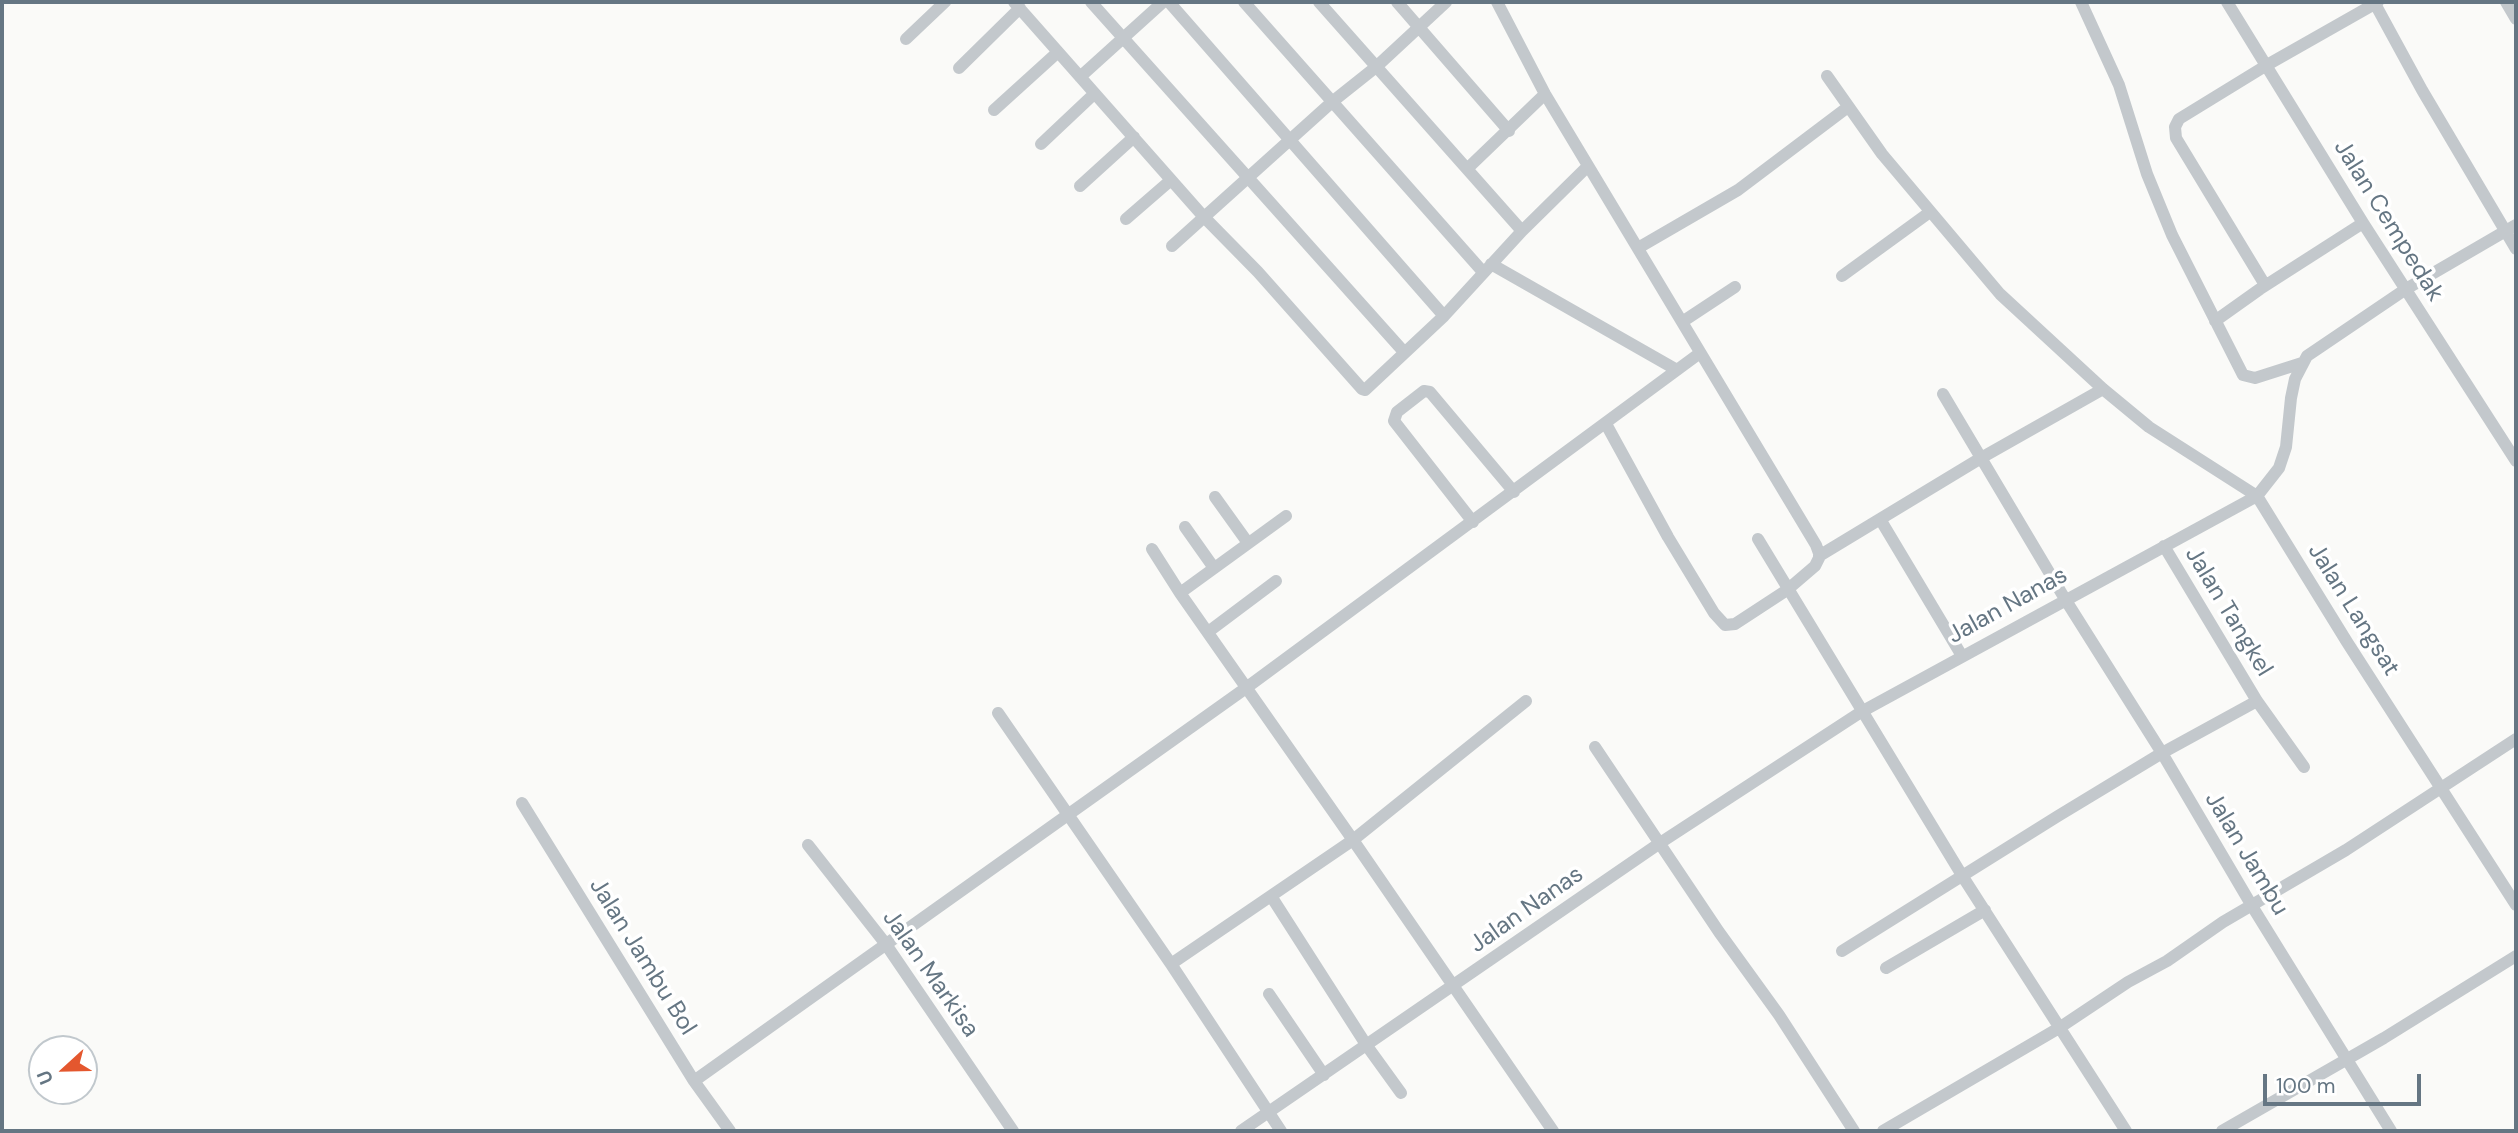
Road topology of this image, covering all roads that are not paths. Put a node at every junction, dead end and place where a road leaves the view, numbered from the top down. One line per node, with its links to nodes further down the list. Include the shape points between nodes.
1 (945, 2): 17 (street)
2 (1091, 2): 18 (street)
3 (1163, 2): 18 (street)
4 (1169, 2): 32 (street)
5 (1244, 2): 27 (street)
6 (1318, 2): 21 (street)
7 (1397, 2): 16 (street)
8 (1446, 2): 16 (street)
9 (1497, 2): 26 (street)
10 (2081, 2): 54 (street, via 2119,85 2172,235)
11 (2227, 2): 20 (street, Jalan Cempedak)
12 (2376, 2): 20 (street); 43 (street)
13 (2506, 2): 15 (street)
14 (1017, 5): 19 (street); 22 (street)
15 (2516, 19)
16 (1419, 27): 21 (street); 30 (street)
17 (906, 38)
18 (1122, 38): 24 (street); 36 (street)
19 (1058, 52): 24 (street); 29 (street)
20 (2267, 65): 42 (street, Jalan Cempedak); 50 (street, via 2179,118 2175,127 2176,138)
21 (1376, 67): 27 (street); 35 (street)
22 (959, 68)
23 (1826, 76): 28 (street, Jalan Langsat)
24 (1080, 77): 25 (street)
25 (1094, 94): 31 (street); 33 (street)
26 (1545, 94): 30 (street); 34 (street)
27 (1332, 102): 32 (street); 48 (street)
28 (1849, 107): 39 (street, Jalan Langsat); 46 (street, via 1738,191)
29 (994, 110)
30 (1509, 131): 35 (street)
31 (1134, 137): 37 (street); 38 (street)
32 (1290, 141): 36 (street); 53 (street)
33 (1041, 144)
34 (1588, 166): 44 (street); 46 (street)
35 (1468, 168): 44 (street)
36 (1248, 178): 40 (street); 56 (street)
37 (1171, 180): 40 (street); 41 (street)
38 (1080, 186)
39 (1930, 212): 49 (street); 60 (street, Jalan Langsat, via 2000,294)
40 (1203, 216): 45 (street); 56 (street, via 1362,389)
41 (1126, 219)
42 (2363, 223): 50 (street); 52 (street, Jalan Cempedak)
43 (2511, 228): 47 (street); 52 (street)
44 (1522, 231): 48 (street)
45 (1172, 246)
46 (1638, 248): 55 (street)
47 (2516, 250)
48 (1487, 268): 53 (street); 59 (street)
49 (1842, 276)
50 (2265, 285): 54 (street)
51 (1735, 288): 55 (street)
52 (2406, 289): 58 (street, via 2313,350); 64 (street, Jalan Cempedak)
53 (1444, 316): 56 (street)
54 (2216, 321): 58 (street, via 2243,375 2255,379)
55 (1682, 322): 57 (street)
56 (1404, 352)
57 (1700, 353): 59 (street); 76 (street)
58 (2302, 363): 66 (street, Jalan Nanas, via 2279,468)
59 (1677, 370): 62 (street)
60 (2102, 389): 63 (street); 66 (street, Jalan Langsat, via 2149,427)
61 (1943, 394): 63 (street, Jalan Jambu)
62 (1606, 424): 65 (street); 79 (street, via 1668,537 1725,625 1735,624)
63 (1981, 458): 69 (street); 81 (street, Jalan Jambu)
64 (2516, 461)
65 (1514, 492): 70 (street); 70 (street, via 1430,392 1424,391 1397,412 1394,421)
66 (2257, 496): 74 (street, Jalan Nanas); 93 (street, Jalan Langsat)
67 (1215, 497): 73 (street)
68 (1286, 516): 73 (street)
69 (1880, 519): 76 (street); 83 (street)
70 (1474, 522): 84 (street)
71 (1185, 527): 77 (street)
72 (1758, 539): 79 (street)
73 (1248, 543): 77 (street)
74 (2164, 545): 81 (street, Jalan Nanas); 86 (street, Jalan Tangkel)
75 (1152, 550): 80 (street)
76 (1819, 555): 79 (street, via 1815,566)
77 (1214, 568): 80 (street)
78 (1276, 581): 82 (street)
79 (1787, 590): 87 (street)
80 (1180, 593): 82 (street)
81 (2065, 599): 83 (street, Jalan Nanas); 91 (street, Jalan Jambu)
82 (1208, 632): 84 (street)
83 (1962, 656): 87 (street, Jalan Nanas)
84 (1246, 688): 95 (street); 96 (street)
85 (1526, 701): 96 (street)
86 (2257, 701): 91 (street); 92 (street, Jalan Tangkel)
87 (1861, 712): 97 (street, Jalan Nanas); 99 (street)
88 (998, 713): 95 (street)
89 (2516, 739): 93 (street)
90 (1595, 747): 97 (street)
91 (2162, 753): 99 (street); 102 (street, Jalan Jambu)
92 (2304, 767)
93 (2442, 787): 101 (street, Jalan Langsat); 102 (street)
94 (522, 803): 115 (street, Jalan Jambu Bol)
95 (1068, 816): 104 (street); 107 (street)
96 (1353, 839): 100 (street); 109 (street)
97 (1660, 843): 109 (street, Jalan Nanas); 123 (street)
98 (808, 845): 104 (street, Jalan Markisa)
99 (1963, 877): 103 (street); 105 (street)
100 (1271, 896): 107 (street); 112 (street)
101 (2516, 905)
102 (2252, 906): 111 (street); 113 (street, Jalan Jambu)
103 (1985, 910): 108 (street); 111 (street)
104 (886, 943): 115 (street); 119 (street, Jalan Markisa)
105 (1842, 951)
106 (2516, 956): 113 (street)
107 (1171, 964): 117 (street)
108 (1886, 968)
109 (1454, 987): 112 (street, Jalan Nanas); 122 (street)
110 (1269, 994): 114 (street)
111 (2059, 1028): 124 (street); 125 (street)
112 (1367, 1046): 114 (street, Jalan Nanas); 116 (street)
113 (2346, 1060): 126 (street); 127 (street, Jalan Jambu)
114 (1324, 1075): 117 (street, Jalan Nanas)
115 (694, 1081): 118 (street, Jalan Jambu Bol)
116 (1401, 1093)
117 (1269, 1113): 120 (street, Jalan Nanas); 121 (street)
118 (730, 1131)
119 (1013, 1131)
120 (1241, 1131)
121 (1280, 1131)
122 (1553, 1131)
123 (1854, 1131)
124 (1883, 1131)
125 (2126, 1131)
126 (2222, 1131)
127 (2391, 1131)

